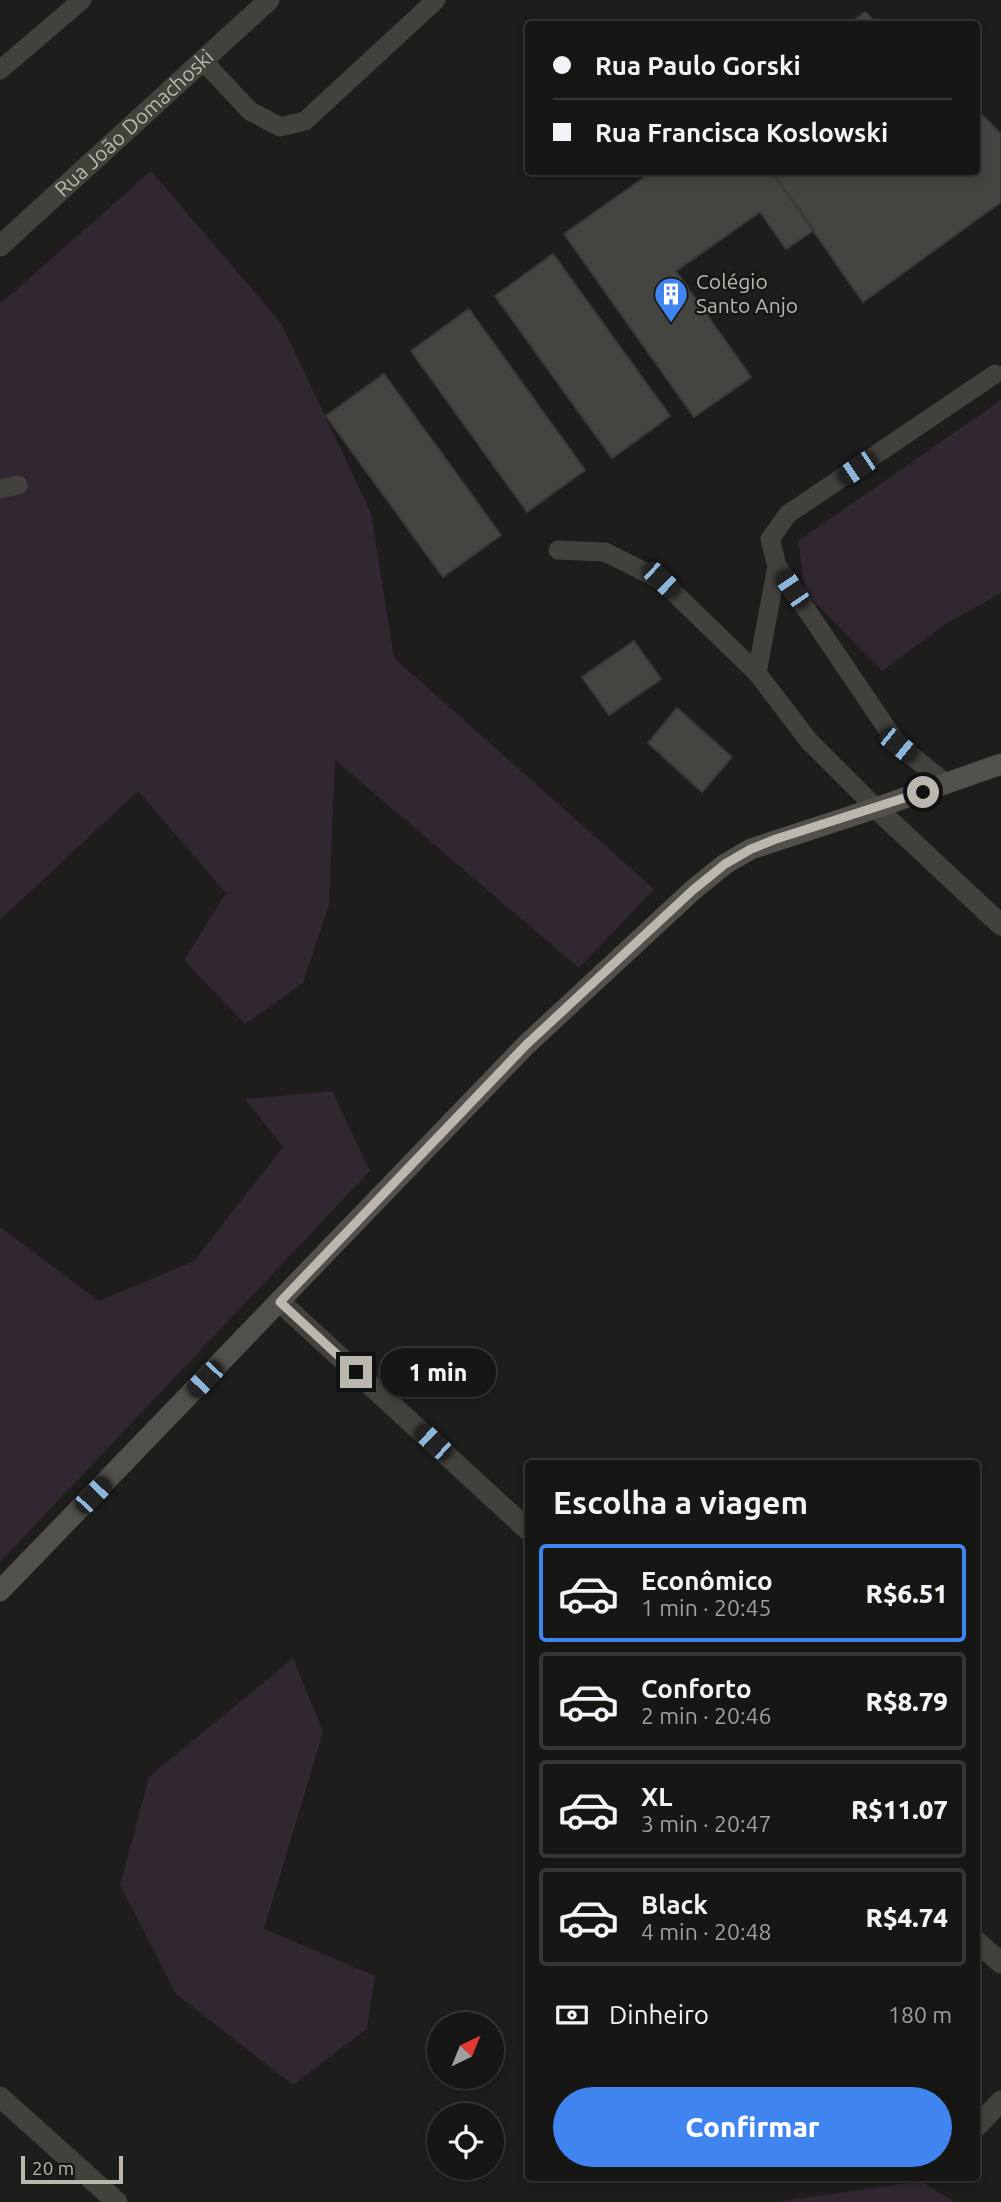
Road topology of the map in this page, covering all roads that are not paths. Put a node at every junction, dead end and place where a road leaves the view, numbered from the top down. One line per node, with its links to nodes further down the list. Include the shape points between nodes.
1 (82, 0): 5 (lane)
2 (269, 0): 4 (street, Rua João Domachoski)
3 (436, 0): 4 (lane, via 305,121 280,127 250,111)
4 (203, 61): 6 (street, Rua João Domachoski)
5 (0, 70)
6 (0, 246)
7 (995, 374): 9 (lane, via 788,514 770,539)
8 (558, 550): 10 (lane, via 605,552 661,580)
9 (777, 566): 10 (lane); 12 (lane, via 898,745)
10 (757, 673): 13 (lane, via 809,741)
11 (1001, 764): 12 (street)
12 (947, 784): 13 (street)
13 (876, 808): 14 (street); 15 (street, via 751,849 693,890 526,1045)
14 (1001, 925)
15 (280, 1302): 16 (street); 17 (street)
16 (525, 1527)
17 (0, 1591)
18 (980, 1945): 19 (street)
19 (1001, 1963)
20 (0, 2097): 23 (street)
21 (1001, 2101): 22 (street)
22 (980, 2123)
23 (117, 2202)

